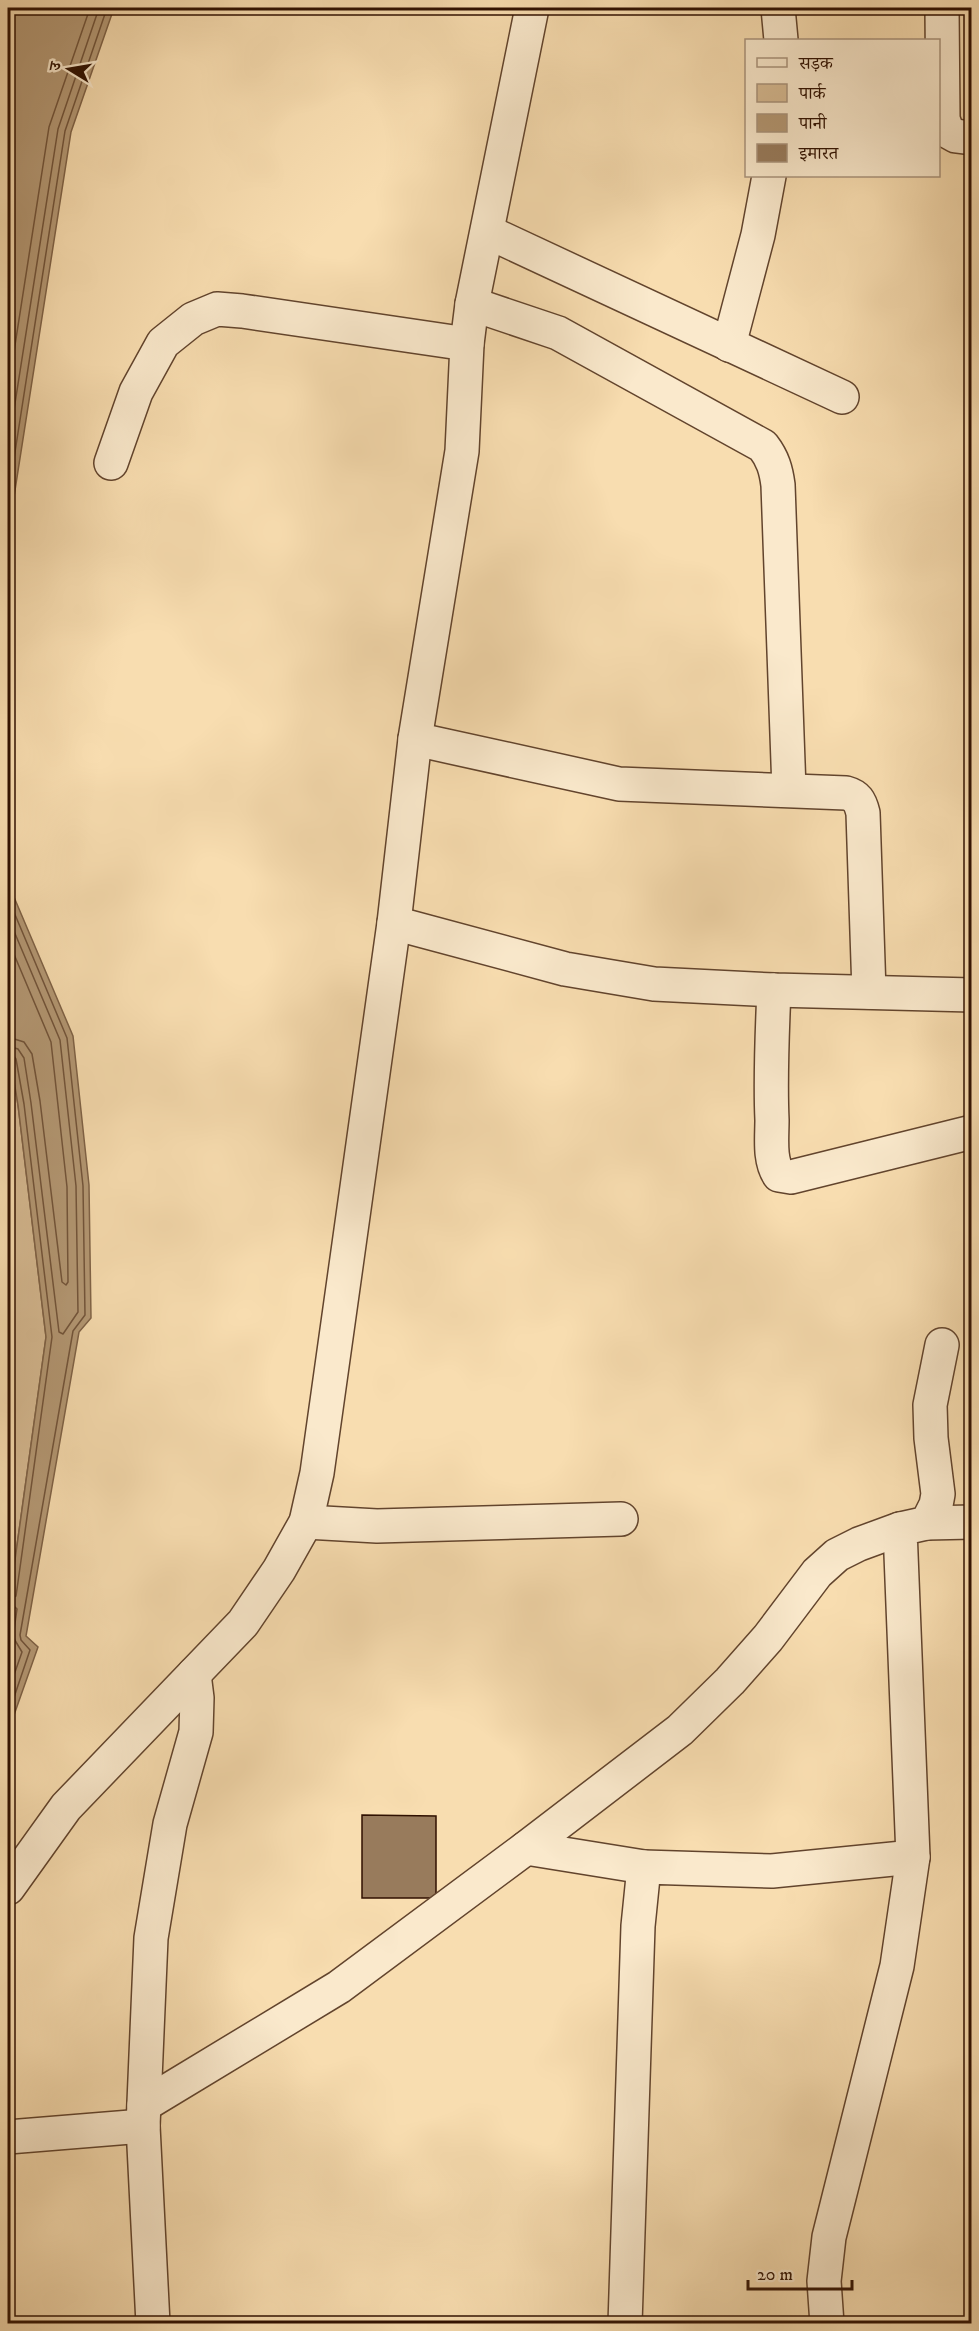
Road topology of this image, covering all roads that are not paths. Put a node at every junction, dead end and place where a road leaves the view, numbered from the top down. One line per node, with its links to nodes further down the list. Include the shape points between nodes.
1 (532, 8): 7 (street)
2 (778, 8): 4 (street)
3 (942, 8): 5 (street, via 943,119 947,131)
4 (781, 39)
5 (972, 138)
6 (769, 177): 10 (street)
7 (488, 232): 8 (street); 10 (street)
8 (472, 304): 9 (street); 14 (street, via 558,333 763,446 770,455 778,486)
9 (467, 344): 12 (street, via 217,309 193,319 163,343 136,392); 13 (street, via 462,451)
10 (729, 345): 11 (street)
11 (842, 397)
12 (111, 463)
13 (415, 740): 14 (street, via 619,784); 15 (street)
14 (789, 790): 17 (street, via 846,793 861,802)
15 (394, 923): 16 (street, via 565,969 654,984); 22 (street, via 317,1473)
16 (774, 990): 17 (street); 19 (street, via 771,1093 774,1168 779,1175 791,1177)
17 (869, 992): 18 (street)
18 (972, 995)
19 (972, 1132)
20 (942, 1345): 24 (street, via 930,1405 938,1494 936,1505)
21 (621, 1519): 22 (street, via 377,1526)
22 (306, 1522): 25 (street, via 243,1623)
23 (972, 1522): 24 (street)
24 (913, 1526): 26 (street, via 859,1544 830,1561 738,1672 680,1730); 27 (street)
25 (194, 1674): 29 (street, via 66,1807); 30 (street, via 196,1732 170,1824 151,1938)
26 (526, 1848): 28 (street); 30 (street, via 339,1987)
27 (913, 1857): 28 (street, via 772,1871); 34 (street, via 897,1966 830,2237 825,2281)
28 (644, 1867): 33 (street, via 638,1926)
29 (8, 1888)
30 (144, 2116): 31 (street); 32 (street)
31 (8, 2137)
32 (153, 2324)
33 (625, 2324)
34 (827, 2324)

